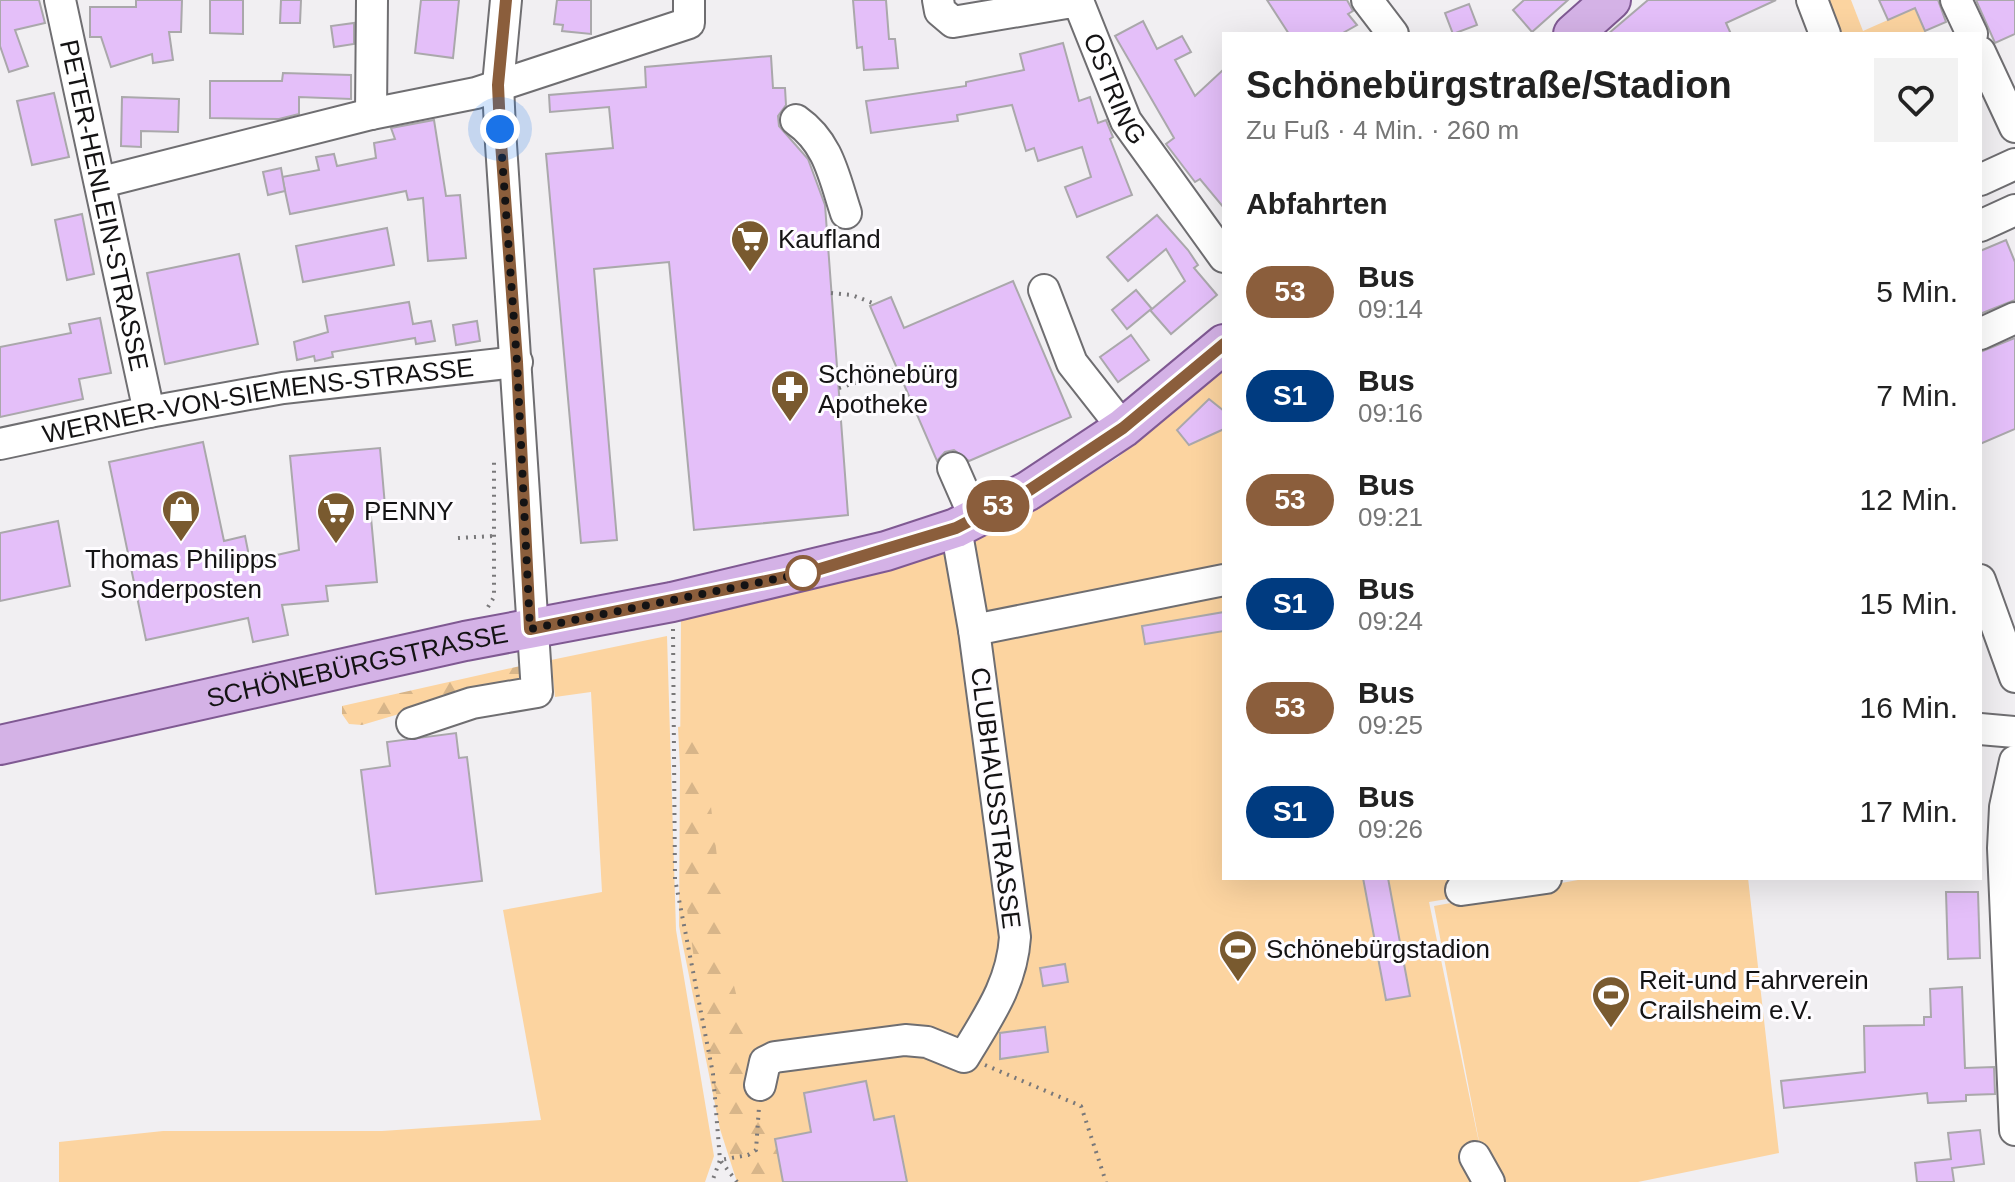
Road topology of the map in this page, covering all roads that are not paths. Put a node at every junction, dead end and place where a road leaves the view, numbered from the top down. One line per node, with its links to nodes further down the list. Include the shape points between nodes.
1 (60, 0): 22 (street, PETER-HENLEIN-STRASSE)
2 (372, 0): 17 (street)
3 (506, 0): 16 (street)
4 (689, 0): 16 (street, via 689,23)
5 (938, 0): 6 (street, OSTRING, via 940,11 953,22)
6 (1078, 0): 26 (street, OSTRING, via 1126,121)
7 (1367, 0): 11 (street)
8 (1611, 0): 12 (main road)
9 (1812, 0): 13 (street)
10 (1956, 0): 14 (street)
11 (1391, 32)
12 (1575, 32)
13 (1824, 32)
14 (1971, 32)
15 (1982, 56): 19 (street)
16 (498, 85): 17 (street); 31 (street)
17 (371, 114): 22 (street)
18 (796, 120): 24 (street, via 824,145)
19 (2015, 127)
20 (2015, 164): 21 (street)
21 (1982, 179)
22 (102, 182): 32 (street, PETER-HENLEIN-STRASSE)
23 (2015, 210): 25 (street)
24 (846, 213)
25 (1982, 225)
26 (1222, 254)
27 (1044, 290): 33 (street, via 1072,363)
28 (2015, 318): 29 (street)
29 (1982, 333)
30 (1222, 346): 33 (main road, SCHÖNEBÜRGSTRASSE)
31 (517, 362): 32 (street, WERNER-VON-SIEMENS-STRASSE, via 283,388); 39 (street)
32 (149, 412): 34 (street, WERNER-VON-SIEMENS-STRASSE)
33 (1123, 428): 36 (main road, SCHÖNEBÜRGSTRASSE, via 1028,491)
34 (0, 444)
35 (953, 468): 36 (street, CLUBHAUSSTRASSE)
36 (966, 523): 39 (main road, SCHÖNEBÜRGSTRASSE, via 810,572); 40 (street, CLUBHAUSSTRASSE)
37 (1222, 580): 40 (street)
38 (1982, 586): 41 (street)
39 (530, 629): 42 (street, via 537,692 472,703); 45 (main road, SCHÖNEBÜRGSTRASSE)
40 (974, 630): 50 (street, CLUBHAUSSTRASSE, via 1015,937 1005,990 964,1057 927,1042 905,1040 790,1055 765,1062)
41 (2015, 677)
42 (412, 723)
43 (1982, 729): 44 (street)
44 (2015, 732)
45 (0, 745)
46 (2015, 761): 49 (street, via 2003,848)
47 (1532, 880): 48 (street)
48 (1461, 890)
49 (2014, 1082): 51 (street)
50 (760, 1094)
51 (2015, 1130)

